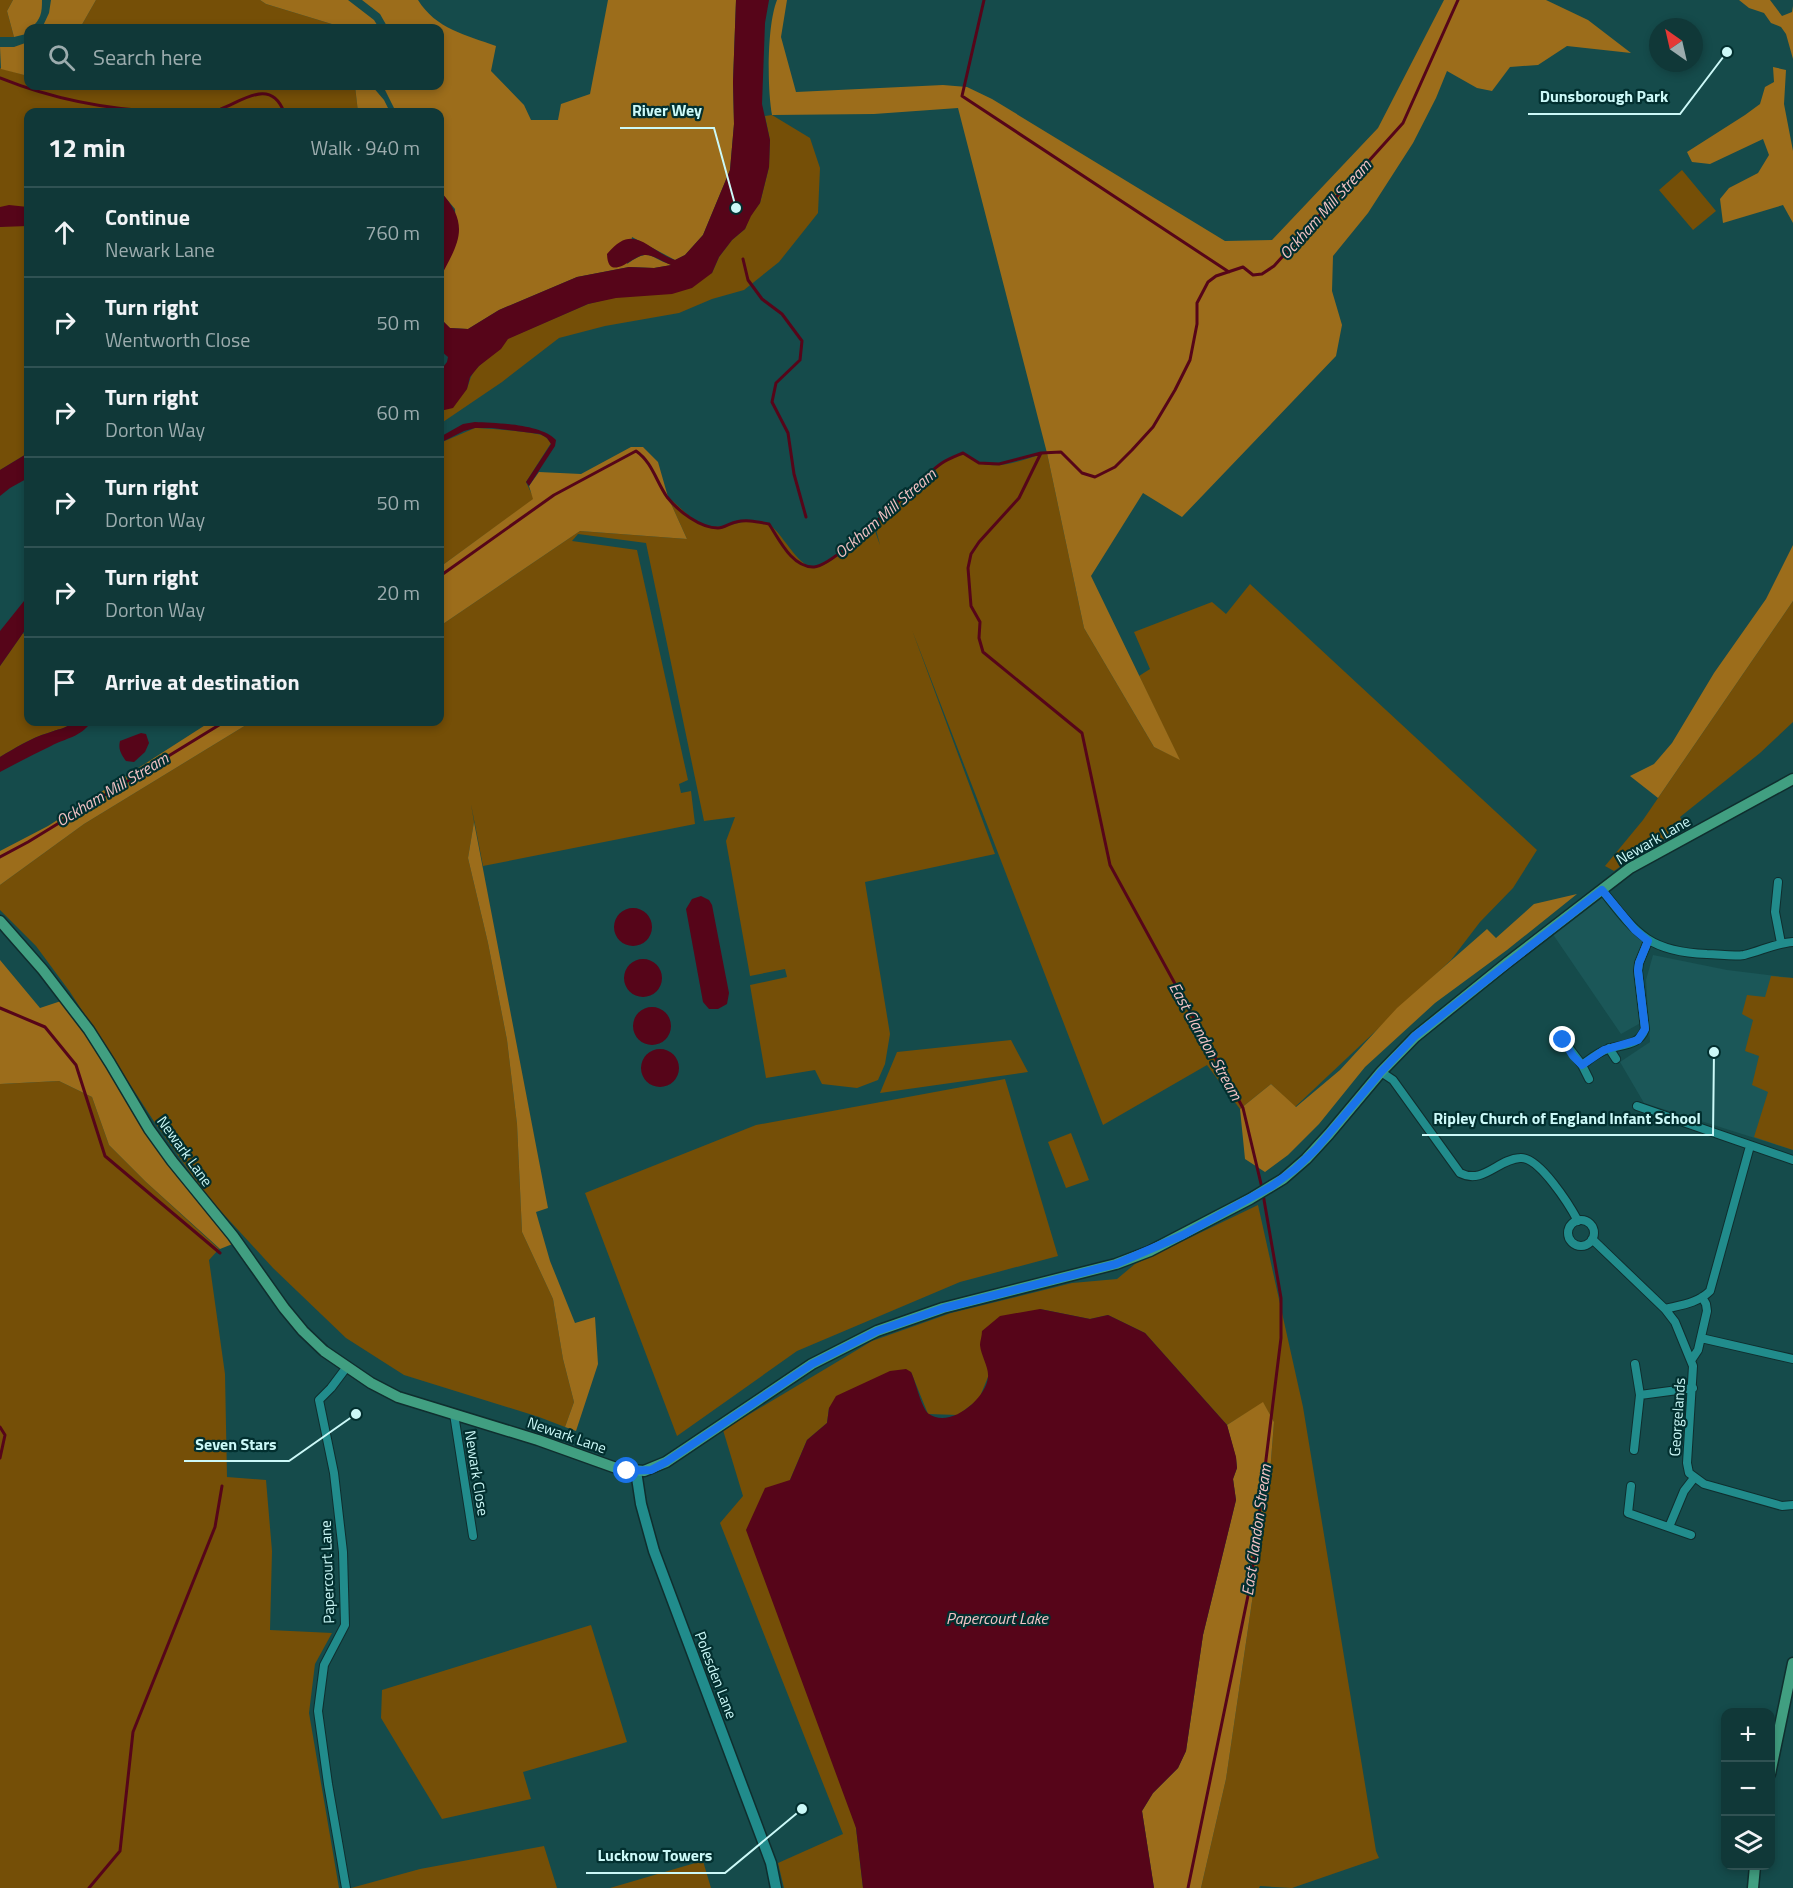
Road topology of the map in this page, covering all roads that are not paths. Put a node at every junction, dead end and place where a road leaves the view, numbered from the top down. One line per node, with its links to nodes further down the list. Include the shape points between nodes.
1 (1793, 779): 3 (main road, Newark Lane, via 1630,868)
2 (1778, 882): 7 (street, via 1775,912)
3 (1602, 890): 5 (street); 12 (main road, Newark Lane, via 1434,1020)
4 (0, 921): 25 (main road, Newark Lane, via 65,998 155,1137 234,1236 284,1308 303,1331)
5 (1648, 941): 7 (street, via 1683,953 1741,955); 9 (street, via 1638,970 1645,1029 1632,1043)
6 (1793, 942): 7 (street)
7 (1781, 943)
8 (1563, 1040): 11 (street)
9 (1609, 1048): 10 (street); 11 (street)
10 (1616, 1059)
11 (1582, 1065): 13 (street)
12 (1381, 1072): 17 (street, Georgelands, via 1393,1080 1460,1173 1474,1177 1514,1159 1533,1160); 30 (main road, Newark Lane, via 1316,1149 1295,1169 1250,1199 1158,1247 1116,1264 944,1308 877,1331 812,1364 666,1462 651,1470)
13 (1589, 1079)
14 (1637, 1106): 15 (street)
15 (1750, 1146): 16 (street); 19 (street, via 1714,1280)
16 (1793, 1160)
17 (1578, 1221): 18 (street, Georgelands, via 1590,1224); 18 (street, via 1569,1227 1570,1241 1582,1246)
18 (1592, 1239): 20 (street, Georgelands)
19 (1702, 1298): 20 (street); 21 (street, Georgelands, via 1707,1307)
20 (1665, 1309): 22 (street, Georgelands)
21 (1701, 1338): 22 (street, Georgelands); 23 (street)
22 (1692, 1359): 26 (street, Georgelands)
23 (1793, 1359)
24 (1635, 1364): 27 (street)
25 (346, 1368): 28 (main road, Newark Lane, via 385,1391); 40 (street, Papercourt Lane, via 319,1400 344,1552 345,1625 324,1665 318,1711)
26 (1693, 1388): 27 (street); 31 (street, Georgelands, via 1686,1463)
27 (1640, 1395): 29 (street)
28 (454, 1414): 30 (main road, Newark Lane, via 619,1469); 36 (street, Newark Close)
29 (1634, 1450)
30 (636, 1471): 41 (street, Polesden Lane, via 654,1551 771,1863)
31 (1694, 1478): 33 (street, via 1774,1504); 34 (street)
32 (1631, 1486): 34 (street, via 1628,1513)
33 (1793, 1505)
34 (1669, 1527): 35 (street)
35 (1691, 1535)
36 (473, 1536)
37 (1793, 1662): 38 (main road)
38 (1772, 1762)
39 (1755, 1870): 42 (main road)
40 (345, 1888)
41 (776, 1888)
42 (1754, 1888)

